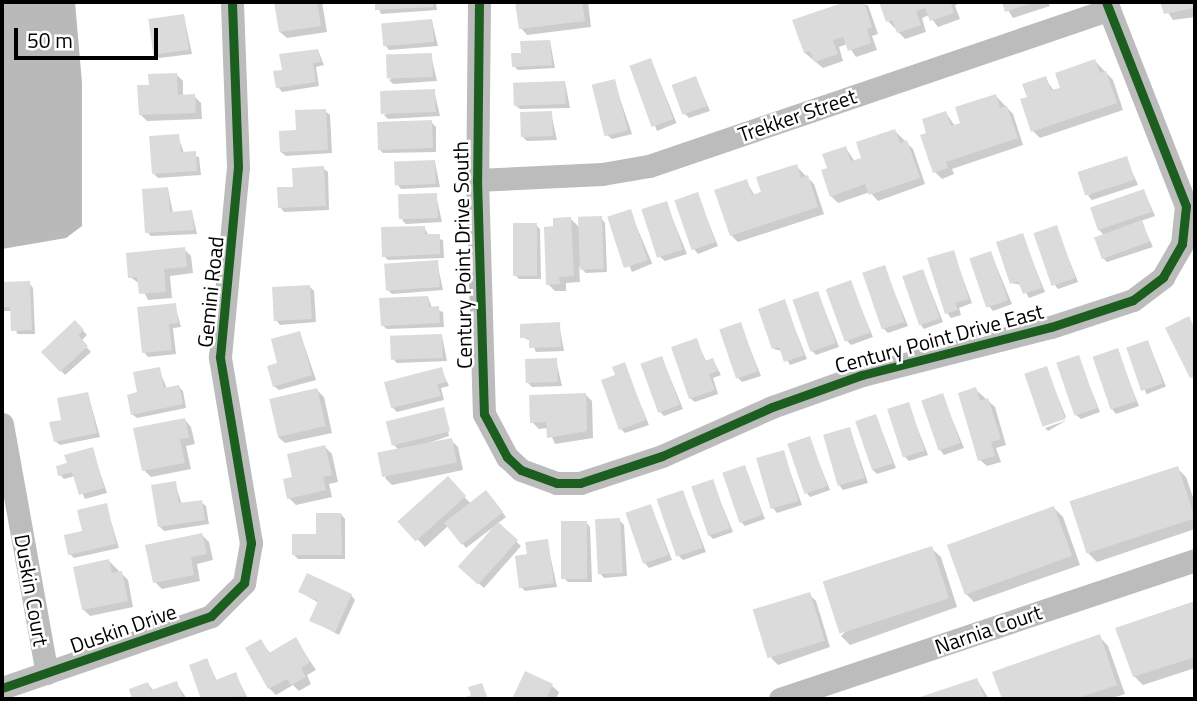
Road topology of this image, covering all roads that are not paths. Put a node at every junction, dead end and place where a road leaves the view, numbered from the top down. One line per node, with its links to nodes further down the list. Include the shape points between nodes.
1 (232, 2): 8 (street, Gemini Road, via 238,167 220,357 251,543)
2 (479, 2): 4 (street, Century Point Drive South)
3 (1108, 5): 4 (street, Trekker Street, via 649,166 602,174); 6 (street, Century Point Drive East, via 1186,206 1182,244 1163,277 1133,300 1051,327 826,386 662,456 594,479 580,483)
4 (477, 180): 6 (street, Century Point Drive South, via 484,414 507,457)
5 (2, 424): 9 (street, Duskin Court)
6 (543, 480)
7 (1195, 560): 11 (street, Narnia Court)
8 (244, 583): 9 (street, Duskin Drive, via 211,616)
9 (47, 673): 10 (street, Duskin Drive)
10 (2, 688)
11 (780, 699)

